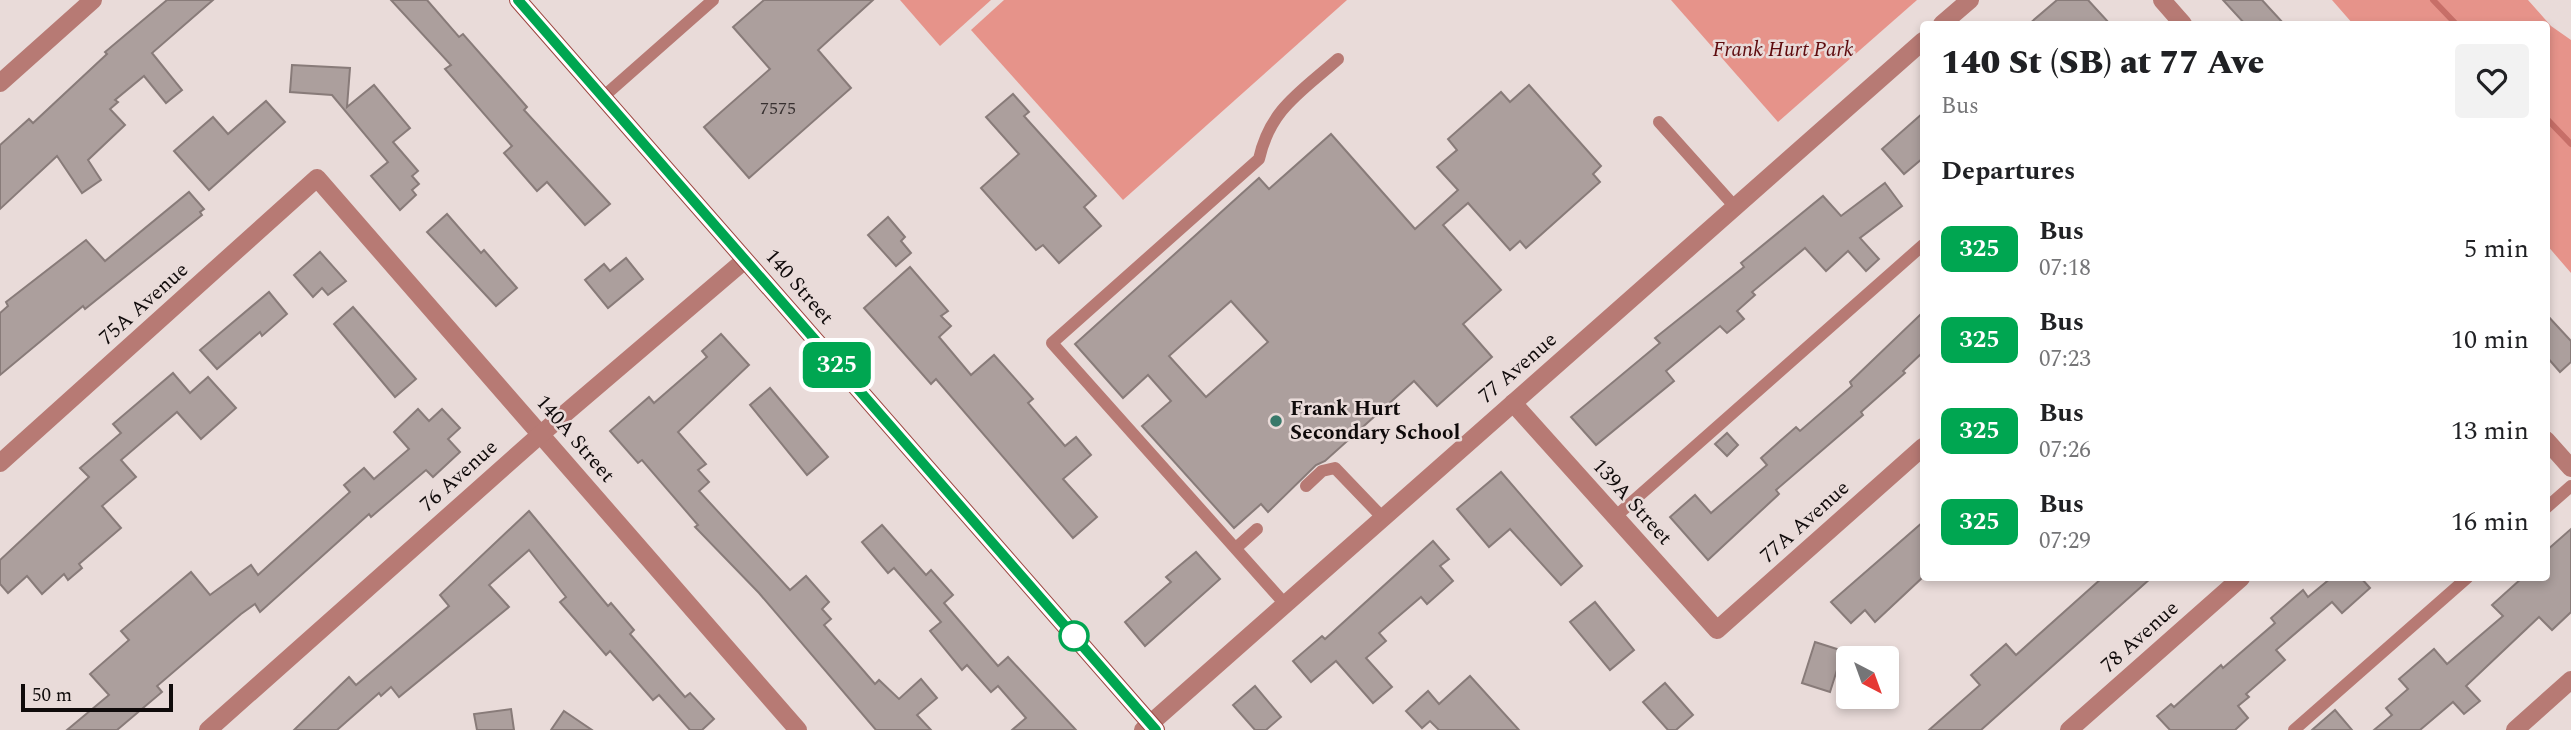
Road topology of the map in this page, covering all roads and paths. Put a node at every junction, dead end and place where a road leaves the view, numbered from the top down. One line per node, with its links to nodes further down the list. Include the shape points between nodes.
1 (93, 0): 10 (street)
2 (518, 0): 11 (main road, 140 Street)
3 (713, 0): 11 (lane)
4 (1969, 0): 6 (street)
5 (2162, 0): 7 (street)
6 (1945, 21)
7 (2177, 21)
8 (1920, 44): 14 (street, 77 Avenue)
9 (1338, 59): 29 (lane, via 1276,113 1259,159 1052,343)
10 (0, 83)
11 (603, 97): 16 (main road, 140 Street)
12 (1659, 122): 14 (lane)
13 (317, 178): 18 (street, 140A Street); 21 (street, 75A Avenue)
14 (1736, 208): 17 (street, 77 Avenue)
15 (1920, 248): 26 (lane)
16 (745, 260): 18 (street, 76 Avenue); 35 (main road, 140 Street)
17 (1513, 404): 26 (street, 139A Street); 27 (street, 77 Avenue)
18 (541, 434): 36 (street, 76 Avenue); 37 (street, 140A Street)
19 (2550, 444): 22 (street)
20 (1920, 450): 33 (street, 77A Avenue)
21 (0, 463)
22 (2571, 468)
23 (1306, 486): 27 (lane, via 1322,471 1335,468)
24 (2571, 486): 25 (lane)
25 (2550, 504)
26 (1615, 517): 33 (street, 139A Street)
27 (1383, 518): 32 (street, 77 Avenue)
28 (1257, 529): 29 (lane)
29 (1236, 548): 32 (lane)
30 (2238, 581): 38 (street, 78 Avenue)
31 (2464, 581): 39 (lane)
32 (1286, 604): 35 (street, 77 Avenue)
33 (1717, 630)
34 (2571, 680): 40 (street)
35 (1150, 728)
36 (208, 730)
37 (798, 730)
38 (2069, 730)
39 (2294, 730)
40 (2515, 730)

